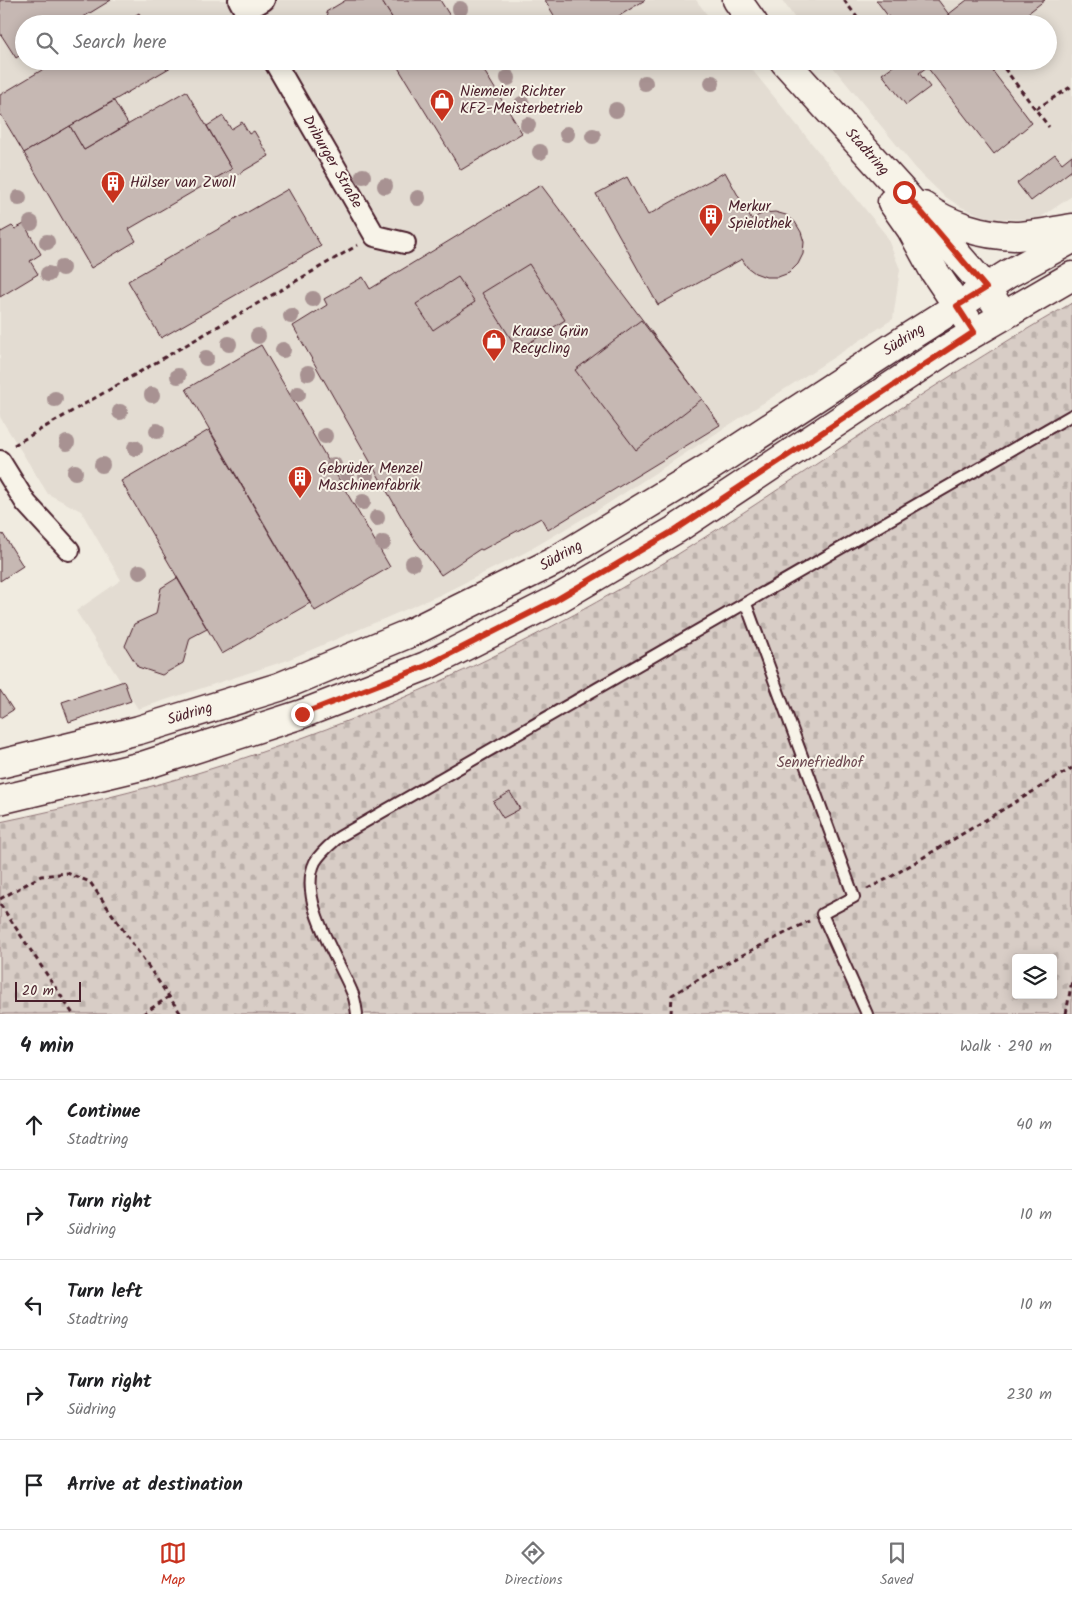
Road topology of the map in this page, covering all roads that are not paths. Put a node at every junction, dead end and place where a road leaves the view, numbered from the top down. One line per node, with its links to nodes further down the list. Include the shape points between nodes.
1 (264, 0): 3 (street)
2 (737, 0): 4 (main road)
3 (245, 12)
4 (748, 15)
5 (279, 70): 11 (street, Driburger Straße, via 375,236)
6 (791, 70): 14 (main road, Stadtring, via 868,175 894,204)
7 (792, 70): 8 (main road, Stadtring)
8 (904, 192): 9 (main road, via 947,221 981,232 1015,236); 13 (main road, Stadtring)
9 (1072, 228)
10 (1072, 239): 13 (main road, Südring)
11 (405, 244)
12 (1072, 276): 15 (main road, Südring)
13 (986, 288): 14 (main road, Südring); 15 (main road, Stadtring)
14 (957, 306): 16 (main road, Stadtring); 21 (main road, Südring, via 708,468 553,562 410,633 280,687 139,730)
15 (1004, 315): 16 (main road, Südring)
16 (974, 332): 22 (main road, Südring, via 675,530 556,600 426,666 302,714 142,766)
17 (1072, 415): 20 (lane)
18 (4, 455): 19 (street, via 26,503)
19 (69, 550)
20 (746, 604): 23 (lane, via 339,837 324,850 315,863 310,889 322,930 353,994); 24 (lane, via 854,897 822,914)
21 (0, 764)
22 (0, 800)
23 (358, 1014)
24 (867, 1014)

